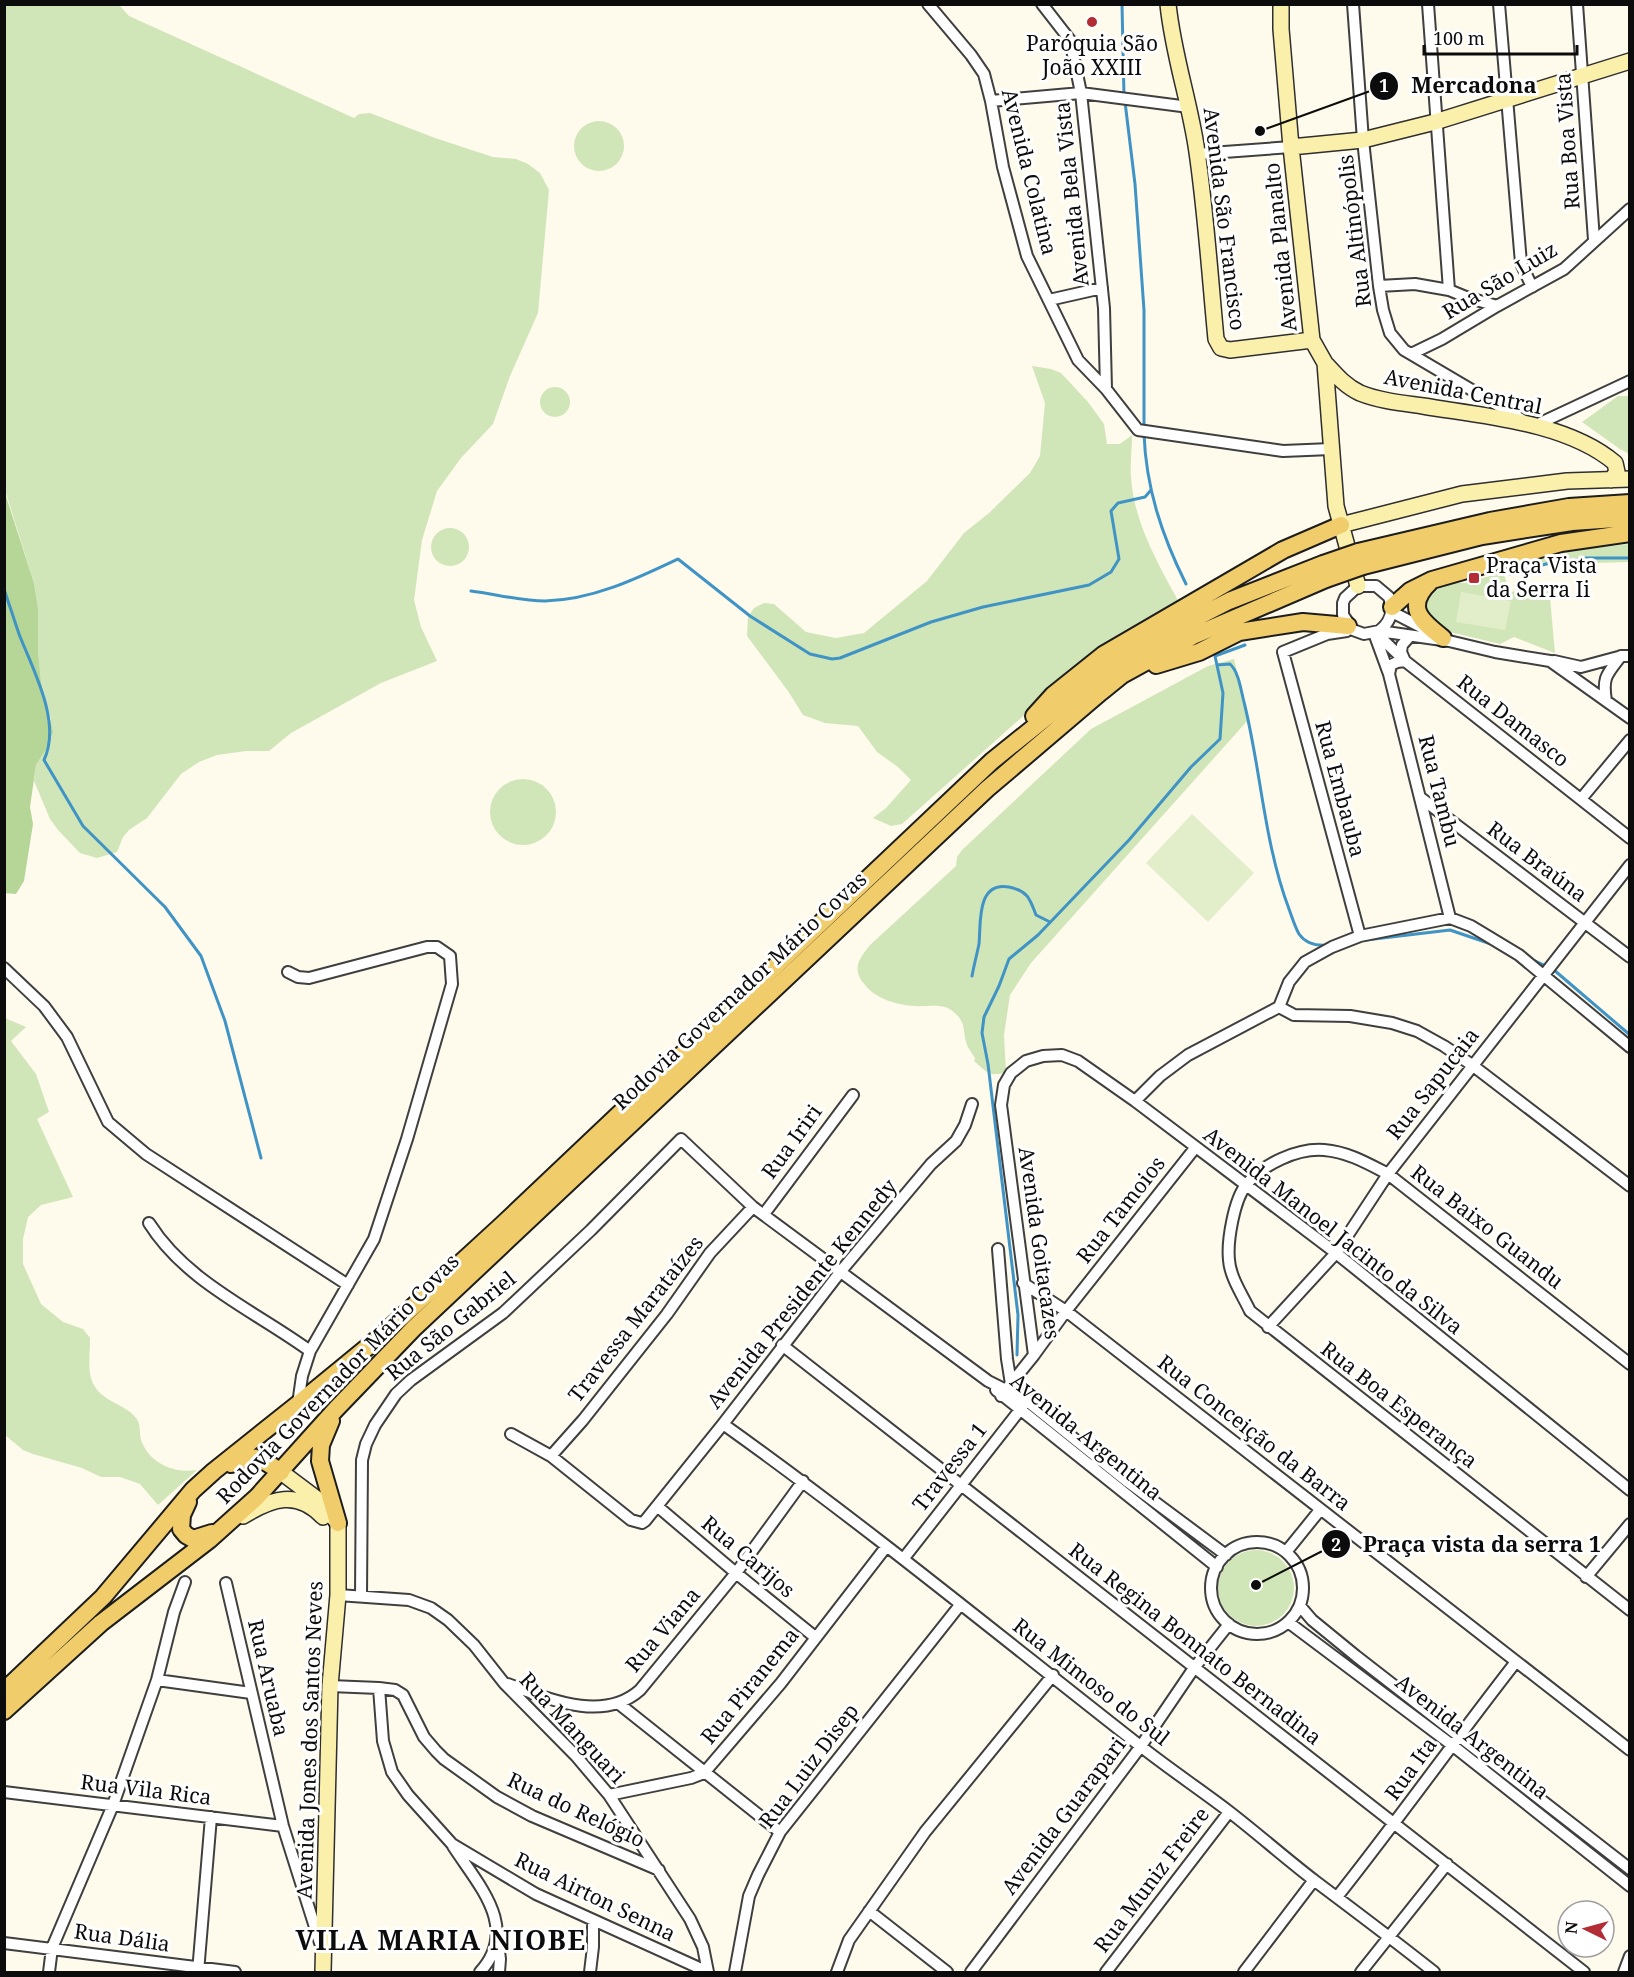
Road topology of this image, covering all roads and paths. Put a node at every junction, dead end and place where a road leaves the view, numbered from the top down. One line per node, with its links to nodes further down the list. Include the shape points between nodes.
1 (928, 4): 13 (street, Avenida Colatina, via 984,74)
2 (1042, 4): 11 (street, Avenida Bela Vista, via 1070,40)
3 (1168, 4): 14 (street, Avenida São Francisco, via 1171,38)
4 (1281, 4): 17 (street, Avenida Planalto)
5 (1353, 4): 16 (street, Rua Altinópolis)
6 (1428, 4): 15 (street)
7 (1499, 4): 12 (street)
8 (1578, 4): 10 (street, Rua Boa Vista)
9 (1629, 62): 10 (street)
10 (1583, 76): 12 (street); 20 (street, Rua Boa Vista)
11 (1081, 93): 13 (street); 14 (street); 23 (street, Avenida Bela Vista)
12 (1507, 100): 15 (street); 22 (street, via 1521,263)
13 (991, 101): 25 (street, Avenida Colatina, via 1003,167 1028,256)
14 (1189, 107): 18 (street, Avenida São Francisco)
15 (1435, 122): 16 (street); 24 (street)
16 (1363, 140): 17 (street); 21 (street, Rua Altinópolis)
17 (1291, 147): 18 (street); 27 (street, Avenida Planalto)
18 (1197, 154): 27 (street, Avenida São Francisco, via 1216,339 1221,348)
19 (1629, 209): 20 (street, Rua São Luiz)
20 (1594, 240): 22 (street, Rua São Luiz, via 1564,269)
21 (1379, 286): 24 (street, via 1415,285); 28 (street, Rua Altinópolis, via 1390,333)
22 (1532, 287): 26 (street, Rua São Luiz)
23 (1102, 288): 25 (street); 31 (street, Avenida Bela Vista)
24 (1449, 290): 26 (street)
25 (1049, 300): 31 (street, Avenida Colatina, via 1078,360)
26 (1497, 306): 28 (street, Rua São Luiz)
27 (1312, 340): 29 (street, Avenida Planalto)
28 (1411, 354): 34 (street, Rua Altinópolis)
29 (1325, 363): 32 (street, Avenida Central, via 1341,381); 33 (street, Avenida Planalto)
30 (1629, 381): 36 (street)
31 (1106, 389): 37 (street, Avenida Colatina, via 1138,430 1283,451)
32 (1359, 392): 33 (street); 35 (street, Avenida Central)
33 (1329, 393): 37 (street, Avenida Planalto)
34 (1487, 399): 35 (street, via 1488,407); 36 (street, Rua Altinópolis)
35 (1479, 415): 36 (street, Avenida Central)
36 (1532, 424): 39 (street, Avenida Central, via 1590,446 1607,457 1617,472)
37 (1331, 449): 42 (street, Avenida Planalto)
38 (1629, 479): 39 (street)
39 (1611, 480): 42 (street, via 1567,481 1462,494)
40 (1629, 502): 44 (main road, Rodovia Governador Mário Covas, via 1569,507 1502,519)
41 (1629, 518): 44 (main road, Rodovia Governador Mário Covas, via 1482,536)
42 (1341, 525): 46 (street, Avenida Planalto); 47 (main road, via 1283,550)
43 (1629, 533): 45 (main road, via 1561,543)
44 (1360, 560): 47 (main road, Rodovia Governador Mário Covas, bridge)
45 (1432, 580): 48 (main road, via 1410,591); 53 (main road, via 1422,590 1418,612 1423,622)
46 (1358, 586): 48 (street, via 1370,584 1381,588 1389,597); 49 (street, via 1343,603 1343,615)
47 (1231, 609): 49 (main road); 50 (main road, Rodovia Governador Mário Covas); 50 (main road)
48 (1392, 610): 51 (street, via 1389,621); 53 (street)
49 (1351, 628): 51 (street, via 1364,634); 69 (street, Rua Embauba, via 1283,652)
50 (1191, 629): 102 (main road, Rodovia Governador Mário Covas, via 1104,671 992,761 502,1225 381,1336); 103 (main road, Rodovia Governador Mário Covas, via 1122,675 987,789 413,1329)
51 (1376, 632): 52 (street); 55 (street, Rua Damasco); 57 (street, Rua Tambu)
52 (1410, 636): 53 (street); 55 (street, via 1402,645)
53 (1446, 639): 56 (street)
54 (1626, 656): 56 (street, via 1581,667); 58 (street, via 1608,673 1604,685)
55 (1405, 661): 57 (street, via 1391,665); 62 (street, Rua Damasco)
56 (1550, 661): 58 (street)
57 (1389, 674): 61 (street, Rua Tambu)
58 (1606, 701): 59 (street)
59 (1629, 718)
60 (1629, 740): 62 (street)
61 (1421, 798): 63 (street, Rua Braúna); 64 (street, Rua Tambu)
62 (1581, 799): 65 (street, Rua Damasco)
63 (1442, 816): 64 (street); 68 (street, Rua Braúna)
64 (1427, 826): 67 (street, Rua Tambu)
65 (1629, 838)
66 (1629, 865): 68 (street, Rua Sapucaia)
67 (1450, 918): 69 (street); 73 (street, via 1471,926)
68 (1585, 922): 70 (street, Rua Braúna); 73 (street, Rua Sapucaia)
69 (1360, 936): 74 (street, via 1305,962 1289,982)
70 (1629, 957)
71 (4, 968): 93 (street, via 44,1006 67,1037 108,1122 146,1154)
72 (288, 972): 93 (street, via 309,978 427,946 437,947 450,956 452,984 407,1138 374,1239)
73 (1545, 975): 75 (street); 76 (street, Rua Sapucaia)
74 (1279, 1007): 76 (street, via 1294,1015 1350,1016 1392,1023 1417,1031); 79 (street, via 1188,1055)
75 (1629, 1047)
76 (1472, 1065): 83 (street, Rua Sapucaia); 85 (street)
77 (1004, 1085): 79 (street, Avenida Manoel Jacinto da Silva, via 1026,1061 1062,1055 1078,1061); 92 (street, Avenida Goitacazes, via 1001,1105)
78 (853, 1095): 87 (street, Rua Iriri)
79 (1135, 1101): 82 (street, Avenida Manoel Jacinto da Silva)
80 (972, 1104): 91 (street, Avenida Presidente Kennedy, via 956,1141 931,1164)
81 (681, 1139): 86 (street, Avenida Argentina); 130 (street, Rua São Gabriel, via 504,1313 396,1394 375,1425 362,1460)
82 (1195, 1148): 84 (street, Avenida Manoel Jacinto da Silva); 94 (street, Rua Tamoios)
83 (1388, 1174): 84 (street, Rua Baixo Guandu, via 1354,1156 1322,1150 1283,1158); 90 (street, Rua Sapucaia); 99 (street, Rua Baixo Guandu)
84 (1245, 1186): 90 (street, Avenida Manoel Jacinto da Silva); 95 (street, Rua Boa Esperança, via 1231,1227 1228,1262 1250,1311)
85 (1629, 1186)
86 (753, 1207): 87 (street, Avenida Argentina); 107 (street, Travessa Marataízes, via 710,1253 667,1314)
87 (764, 1214): 91 (street, Avenida Argentina)
88 (149, 1223): 97 (street, via 180,1262)
89 (998, 1249): 100 (street)
90 (1336, 1253): 95 (street, Rua Sapucaia); 113 (street, Avenida Manoel Jacinto da Silva)
91 (841, 1271): 96 (street, Avenida Presidente Kennedy); 100 (street, Avenida Argentina, via 988,1381)
92 (1023, 1283): 94 (street, Rua Conceição da Barra); 98 (street, Avenida Goitacazes)
93 (348, 1285): 97 (street)
94 (1066, 1311): 98 (street, Rua Tamoios); 115 (street, Rua Conceição da Barra)
95 (1268, 1328): 126 (street, Rua Boa Esperança)
96 (782, 1345): 105 (street, Avenida Presidente Kennedy); 111 (street, Rua Regina Bonnato Bernadina)
97 (310, 1351): 102 (street)
98 (1034, 1355): 100 (street, Avenida Goitacazes)
99 (1629, 1364)
100 (1006, 1389): 101 (street, Avenida Argentina); 104 (street, Avenida Argentina)
101 (1026, 1400): 104 (street, Travessa 1); 122 (street, Avenida Argentina)
102 (298, 1404): 108 (main road, Rodovia Governador Mário Covas)
103 (336, 1409): 109 (main road, Rodovia Governador Mário Covas); 116 (main road, via 321,1445 320,1461)
104 (1020, 1410): 111 (street, Travessa 1); 124 (street, Avenida Argentina)
105 (723, 1424): 110 (street, Rua Mimoso do Sul); 114 (street, Avenida Presidente Kennedy)
106 (511, 1434): 107 (street)
107 (551, 1456): 114 (street, Avenida Presidente Kennedy, via 631,1520 645,1521)
108 (214, 1471): 109 (main road, via 240,1459 256,1457); 112 (main road, Rodovia Governador Mário Covas)
109 (281, 1472): 116 (street, via 321,1502); 118 (main road, Rodovia Governador Mário Covas)
110 (803, 1481): 120 (street, Rua Mimoso do Sul); 125 (street, Rua Viana)
111 (960, 1486): 123 (street, Travessa 1); 138 (street, Rua Regina Bonnato Bernadina)
112 (193, 1490): 118 (main road, via 181,1523 186,1535 198,1539); 144 (main road, Rodovia Governador Mário Covas, via 103,1597)
113 (1629, 1490)
114 (657, 1506): 125 (street, Rua Carijos)
115 (1320, 1510): 121 (street); 137 (street, Rua Conceição da Barra)
116 (338, 1523): 119 (street, Avenida Jones dos Santos Neves)
117 (1629, 1524): 126 (street)
118 (225, 1527): 119 (street, Avenida Jones dos Santos Neves, via 268,1502 292,1499 317,1510); 147 (main road, Rodovia Governador Mário Covas, via 101,1623)
119 (338, 1545): 129 (street, Avenida Jones dos Santos Neves)
120 (886, 1547): 123 (street, Rua Mimoso do Sul); 136 (street, Rua Piranema)
121 (1286, 1552): 122 (street, via 1271,1544 1254,1542 1238,1546); 132 (street, via 1300,1572)
122 (1226, 1555): 124 (street)
123 (904, 1558): 131 (street, Rua Mimoso do Sul)
124 (1217, 1567): 135 (street, via 1212,1596 1218,1612)
125 (736, 1573): 136 (street, Rua Carijos); 146 (street, Rua Viana, via 640,1690 629,1700)
126 (1586, 1577): 133 (street, Rua Boa Esperança)
127 (185, 1582): 140 (street)
128 (226, 1583): 145 (street, Rua Aruaba)
129 (338, 1595): 130 (street, Rua Manguari); 142 (street, Avenida Jones dos Santos Neves)
130 (361, 1596): 141 (street, Rua Manguari, via 409,1600 431,1608 474,1645)
131 (960, 1605): 139 (street, Rua Mimoso do Sul); 160 (street, Rua Luiz Disep)
132 (1300, 1606): 134 (street); 148 (street, Avenida Argentina, via 1356,1656)
133 (1629, 1610)
134 (1288, 1622): 135 (street, via 1261,1634 1244,1632); 149 (street, Avenida Argentina)
135 (1229, 1624): 138 (street, Avenida Guarapari)
136 (815, 1637): 152 (street, Rua Piranema)
137 (1515, 1663): 148 (street, Rua Ita); 151 (street, Rua Conceição da Barra)
138 (1194, 1668): 150 (street, Avenida Guarapari); 158 (street, Rua Regina Bonnato Bernadina)
139 (1053, 1676): 150 (street, Rua Mimoso do Sul); 168 (street, via 925,1832)
140 (157, 1680): 145 (street); 155 (street)
141 (504, 1683): 146 (street, Rua Viana, via 586,1707); 154 (street, Rua Manguari)
142 (330, 1686): 143 (street); 174 (street, Avenida Jones dos Santos Neves)
143 (379, 1688): 161 (street, Rua Airton Senna, via 383,1741 392,1772); 164 (street, Rua do Relógio, via 403,1695 424,1737 436,1751 497,1797 532,1816)
144 (4, 1691)
145 (251, 1693): 159 (street, Rua Aruaba)
146 (618, 1703): 152 (street)
147 (4, 1711)
148 (1459, 1736): 149 (street, Rua Ita); 163 (street, Avenida Argentina)
149 (1452, 1745): 158 (street, Rua Ita); 166 (street, Avenida Argentina)
150 (1141, 1746): 156 (street, Rua Mimoso do Sul); 187 (street, Avenida Guarapari)
151 (1629, 1749)
152 (704, 1773): 154 (street, Rua Piranema); 160 (street)
153 (4, 1792): 155 (street, Rua Vila Rica)
154 (609, 1795): 164 (street, Rua Manguari)
155 (113, 1805): 157 (street, Rua Vila Rica); 173 (street)
156 (1229, 1812): 165 (street, Rua Mimoso do Sul); 188 (street, Rua Muniz Freire)
157 (211, 1817): 159 (street, Rua Vila Rica); 176 (street)
158 (1395, 1824): 162 (street, Rua Regina Bonnato Bernadina); 167 (street, Rua Ita)
159 (283, 1826): 174 (street, Rua Aruaba)
160 (780, 1832): 184 (street, Rua Luiz Disep, via 749,1896)
161 (452, 1844): 169 (street, Rua Airton Senna, via 536,1894); 171 (street, via 494,1912)
162 (1447, 1864): 170 (street); 192 (street, Rua Regina Bonnato Bernadina)
163 (1629, 1869)
164 (660, 1870): 183 (street, Rua Manguari, via 699,1935)
165 (1314, 1880): 167 (street, Rua Mimoso do Sul); 189 (street)
166 (1629, 1886)
167 (1337, 1897): 170 (street, Rua Mimoso do Sul)
168 (869, 1911): 185 (street, via 849,1940); 186 (street)
169 (593, 1921): 182 (street); 183 (street, Rua Airton Senna)
170 (1389, 1936): 190 (street); 191 (street, Rua Mimoso do Sul)
171 (498, 1942): 180 (street); 181 (street)
172 (4, 1943): 173 (street, Rua Dália)
173 (52, 1948): 176 (street, Rua Dália); 177 (street)
174 (324, 1954): 179 (street, Avenida Jones dos Santos Neves)
175 (1629, 1956): 193 (street)
176 (198, 1970): 178 (street, Rua Dália)
177 (49, 1972)
178 (235, 1972)
179 (323, 1972)
180 (480, 1972)
181 (499, 1972)
182 (590, 1972)
183 (708, 1972)
184 (735, 1972)
185 (837, 1972)
186 (947, 1972)
187 (970, 1972)
188 (1106, 1972)
189 (1244, 1972)
190 (1361, 1972)
191 (1434, 1972)
192 (1584, 1972)
193 (1624, 1972)

